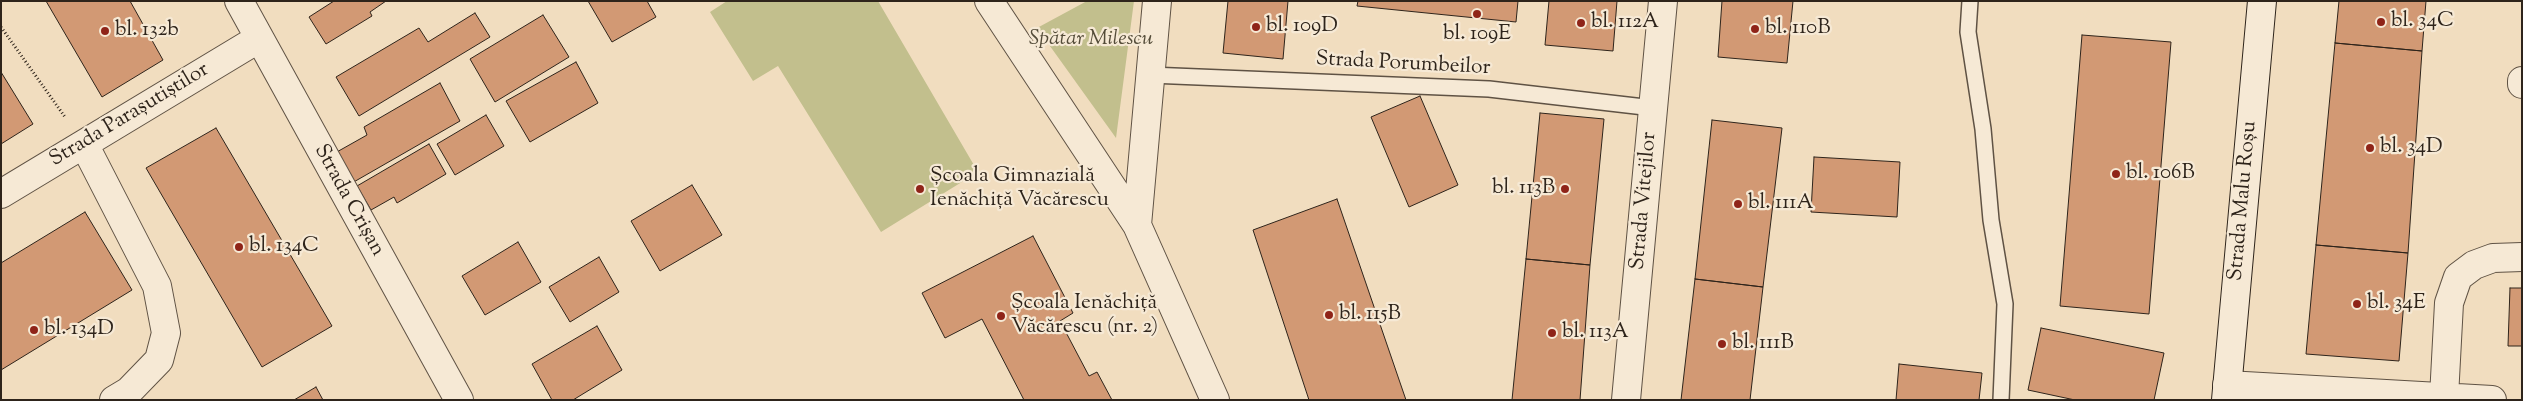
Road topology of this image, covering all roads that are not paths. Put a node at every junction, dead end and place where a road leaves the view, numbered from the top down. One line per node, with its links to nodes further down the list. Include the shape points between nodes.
1 (239, 1): 7 (street, Strada Crișan)
2 (989, 1): 12 (street)
3 (1157, 1): 8 (street)
4 (1663, 1): 9 (street, Strada Vitejilor)
5 (1970, 1): 20 (lane, via 1968,32 1983,129 1991,220 2005,304)
6 (2262, 1): 14 (street, Strada Malu Roșu)
7 (258, 38): 10 (street, Strada Parașutiștilor); 17 (street, Strada Crișan)
8 (1150, 75): 9 (lane, Strada Porumbeilor, via 1489,89); 12 (street)
9 (1654, 108): 19 (street, Strada Vitejilor)
10 (84, 144): 11 (street, Strada Parașutiștilor); 16 (street, via 157,286 166,333 159,360 129,391)
11 (1, 194)
12 (1137, 225): 18 (street)
13 (2522, 257): 15 (street, via 2492,258 2474,265 2458,277 2450,303)
14 (2226, 392): 15 (street)
15 (2444, 397): 21 (street)
16 (114, 400)
17 (459, 400)
18 (1215, 400)
19 (1626, 400)
20 (2001, 400)
21 (2492, 400)

